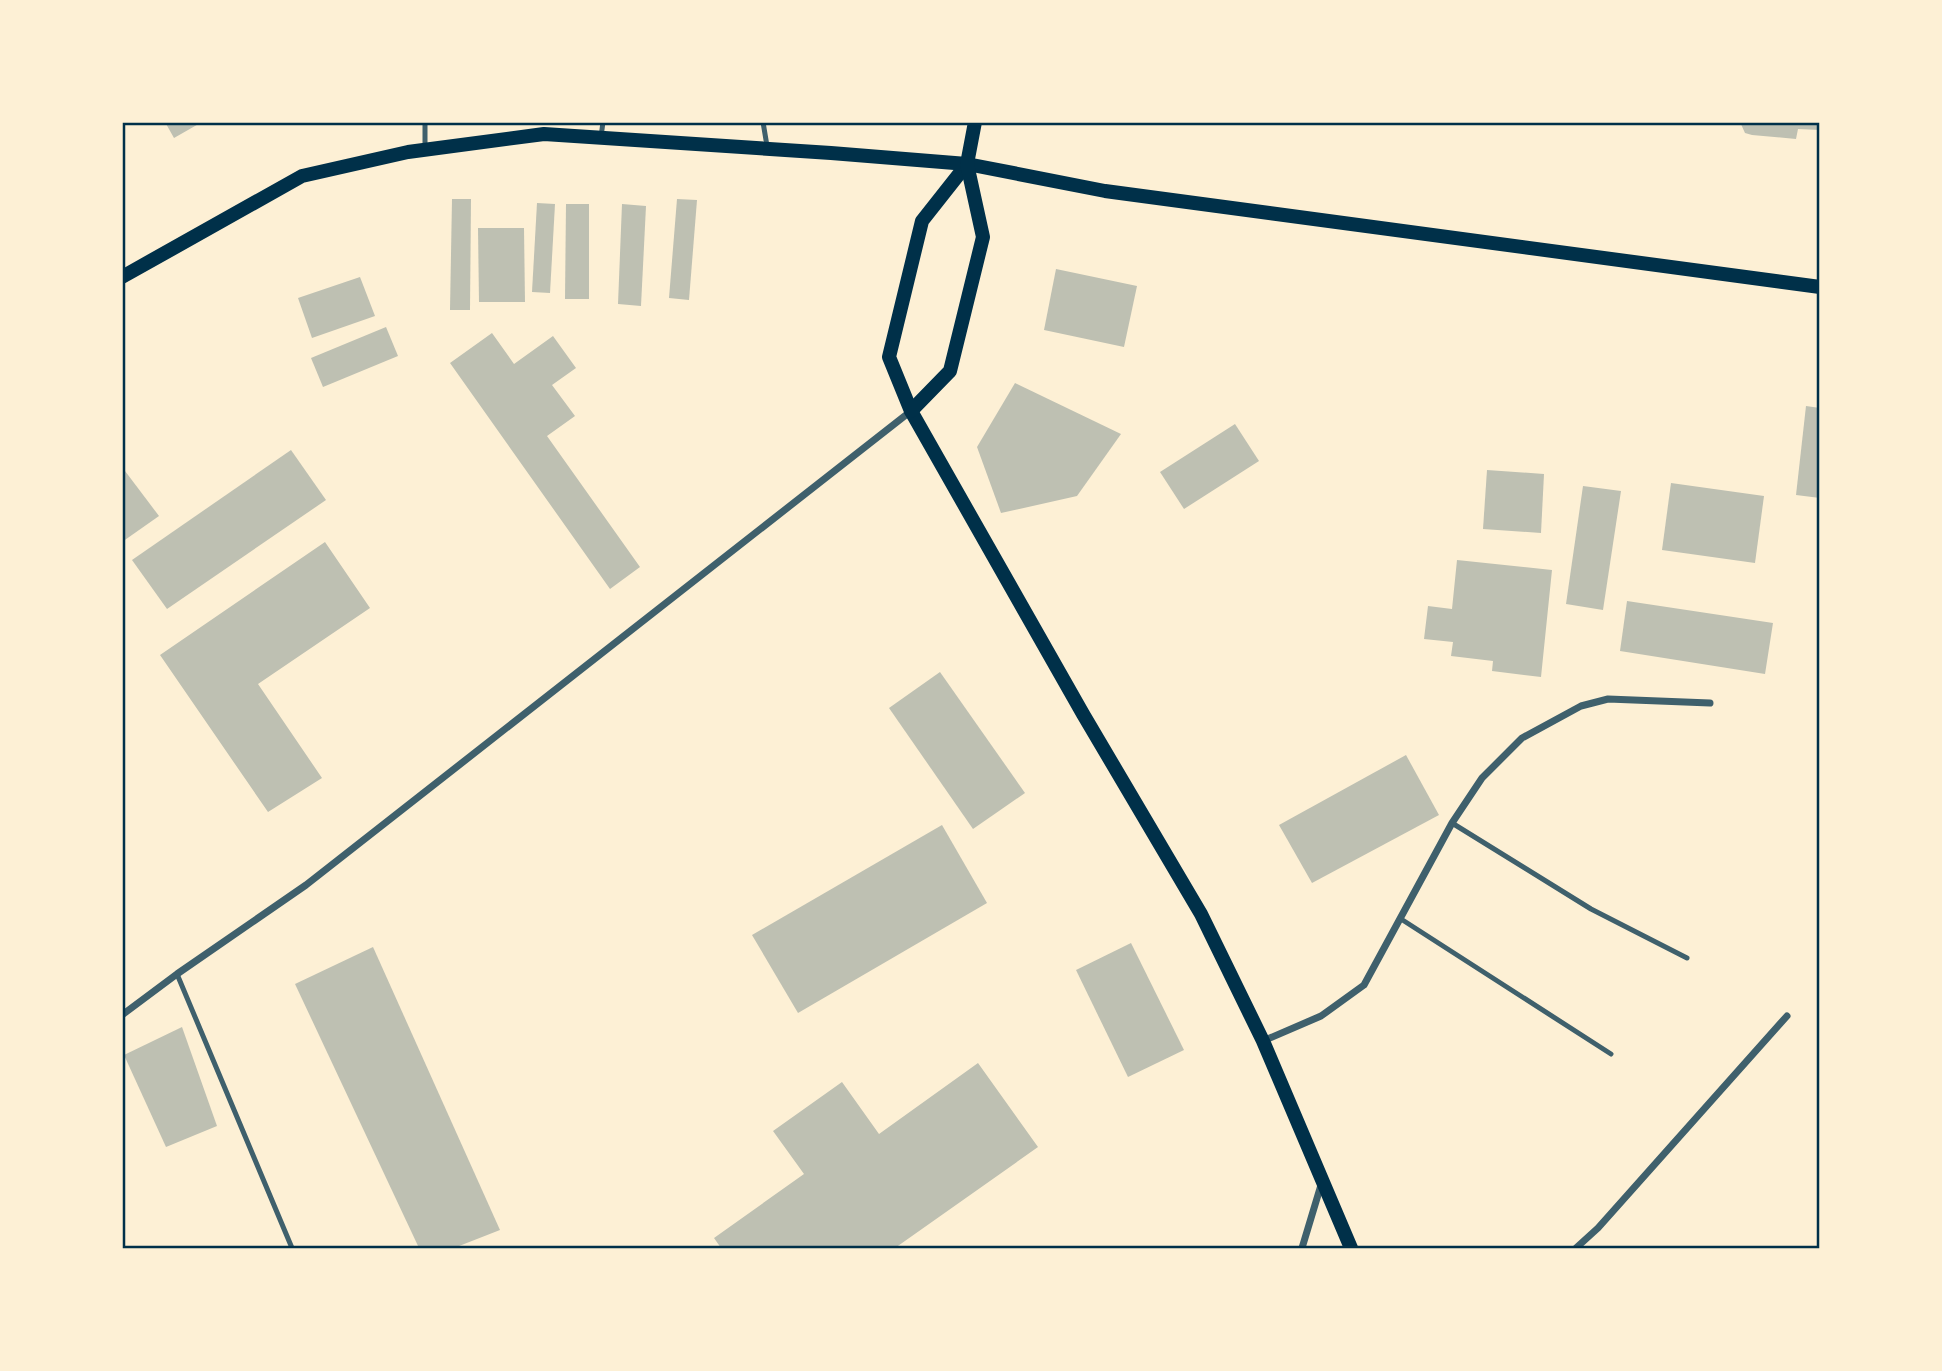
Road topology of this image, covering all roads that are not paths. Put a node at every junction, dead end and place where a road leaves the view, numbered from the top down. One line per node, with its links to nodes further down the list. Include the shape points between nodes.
1 (425, 122): 6 (lane)
2 (763, 122): 5 (lane)
3 (975, 122): 7 (main road)
4 (602, 130): 5 (main road); 6 (main road)
5 (767, 149): 7 (main road)
6 (425, 150): 8 (main road, via 302,176)
7 (968, 164): 9 (main road, via 1105,191); 10 (main road, via 982,237 950,371); 10 (main road, via 922,221 889,357)
8 (122, 277)
9 (1819, 287)
10 (911, 411): 15 (street, via 306,885); 18 (main road, via 1201,914)
11 (1710, 704): 12 (street, via 1608,699 1581,706 1522,738 1482,778)
12 (1452, 823): 13 (street); 14 (lane, via 1591,909)
13 (1401, 919): 18 (street, via 1364,985 1321,1016); 19 (lane)
14 (1687, 958)
15 (177, 974): 16 (street); 21 (lane)
16 (122, 1016)
17 (1787, 1016): 24 (street)
18 (1264, 1041): 20 (main road)
19 (1611, 1054)
20 (1322, 1181): 22 (street); 23 (main road)
21 (292, 1248)
22 (1302, 1248)
23 (1351, 1248)
24 (1576, 1248)

